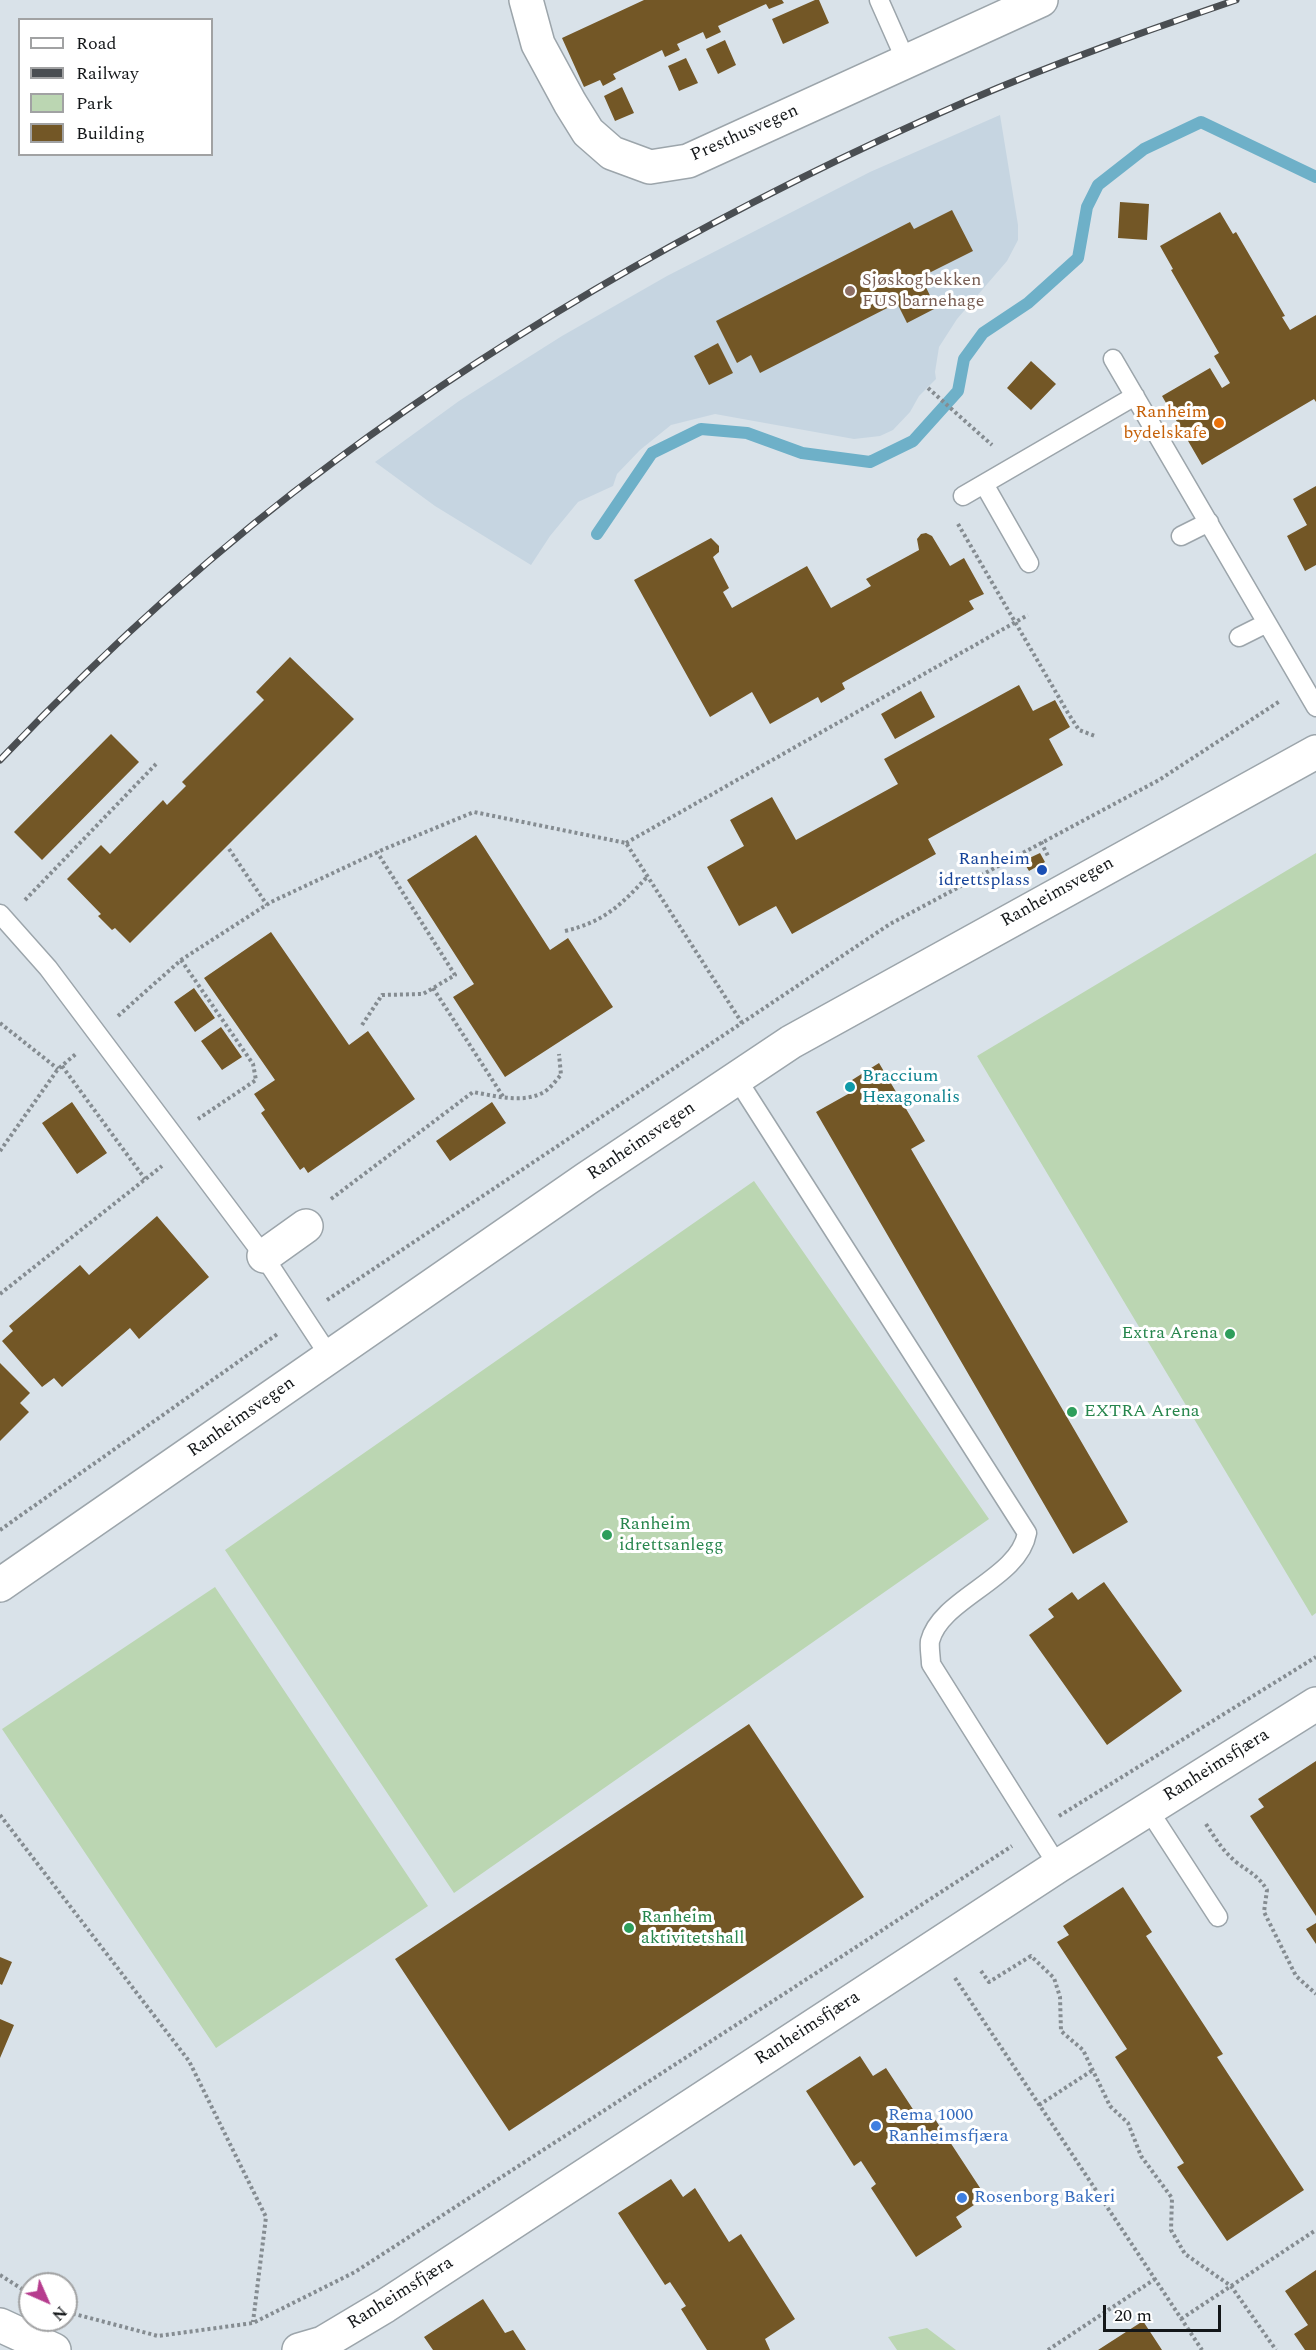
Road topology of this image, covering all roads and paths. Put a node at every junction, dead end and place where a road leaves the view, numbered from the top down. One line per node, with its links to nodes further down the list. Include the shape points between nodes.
1 (526, 0): 4 (street, Presthusvegen, via 538,44 588,132 612,153 650,167 688,161)
2 (879, 0): 4 (lane)
3 (1041, 0): 4 (street, Presthusvegen)
4 (906, 61)
5 (1113, 359): 7 (lane)
6 (928, 388): 8 (path)
7 (1135, 396): 9 (lane); 12 (lane)
8 (966, 422)
9 (984, 484): 10 (lane); 14 (lane)
10 (963, 495)
11 (953, 515): 17 (path)
12 (1209, 522): 13 (lane); 16 (lane)
13 (1181, 536)
14 (1029, 563)
15 (1028, 615): 17 (path)
16 (1266, 623): 18 (lane); 19 (lane)
17 (1014, 624): 20 (path, via 1079,730); 24 (path)
18 (1239, 637)
19 (1316, 707)
20 (1095, 736)
21 (1316, 752): 40 (street, Ranheimsvegen, via 906,976 791,1042)
22 (156, 764): 30 (path)
23 (1041, 842): 27 (path)
24 (626, 843): 26 (path, via 474,812); 28 (path)
25 (229, 849): 29 (path)
26 (377, 852): 29 (path); 33 (path, via 455,975)
27 (1052, 862)
28 (647, 877): 31 (path, via 621,906 584,927); 35 (path)
29 (267, 905): 32 (path)
30 (3, 917): 37 (lane)
31 (565, 931)
32 (181, 960): 37 (path); 42 (path, via 253,1064 255,1080)
33 (433, 988): 36 (path, via 423,994 382,995); 41 (path)
34 (0, 1023): 39 (path)
35 (742, 1023)
36 (362, 1025)
37 (98, 1035): 39 (path); 42 (lane)
38 (559, 1053): 41 (path, via 561,1075 546,1091 526,1098)
39 (60, 1068): 43 (path); 44 (path)
40 (736, 1079): 48 (street, Ranheimsvegen); 55 (lane, via 1027,1533 1013,1560 938,1623 930,1642 931,1664)
41 (504, 1098): 45 (path, via 473,1092)
42 (178, 1142): 44 (path); 46 (lane)
43 (0, 1151)
44 (145, 1179): 47 (path)
45 (315, 1215): 46 (street)
46 (264, 1256): 48 (lane)
47 (0, 1294)
48 (330, 1357): 49 (street, Ranheimsvegen)
49 (0, 1585)
50 (1316, 1657): 55 (path)
51 (1316, 1704): 52 (street, Ranheimsfjæra)
52 (1148, 1809): 56 (street, Ranheimsfjæra); 57 (lane)
53 (0, 1815): 70 (path, via 189,2061 266,2217)
54 (1206, 1824): 60 (path, via 1219,1845 1260,1878 1268,1890 1264,1912 1296,1976)
55 (1036, 1831): 56 (lane); 70 (path, via 355,2272)
56 (1058, 1866): 58 (street, Ranheimsfjæra)
57 (1218, 1917)
58 (934, 1946): 62 (path); 73 (street, Ranheimsfjæra, via 385,2306 323,2343)
59 (981, 1971): 61 (path, via 989,1982 1031,1956 1054,1978 1060,1997 1061,2031 1083,2050)
60 (1316, 1994)
61 (1093, 2070): 62 (path); 67 (path, via 1110,2106 1128,2123 1141,2156 1172,2198 1171,2230 1185,2254)
62 (1039, 2105): 65 (path)
63 (1316, 2229): 67 (path)
64 (0, 2275): 66 (path)
65 (1155, 2279): 69 (path); 74 (path)
66 (18, 2286)
67 (1231, 2286): 69 (path); 76 (path)
68 (78, 2315): 70 (path, via 158,2336)
69 (1181, 2319): 75 (path)
70 (253, 2323)
71 (0, 2325): 72 (street)
72 (54, 2350)
73 (299, 2350)
74 (1048, 2350)
75 (1202, 2350)
76 (1276, 2350)

